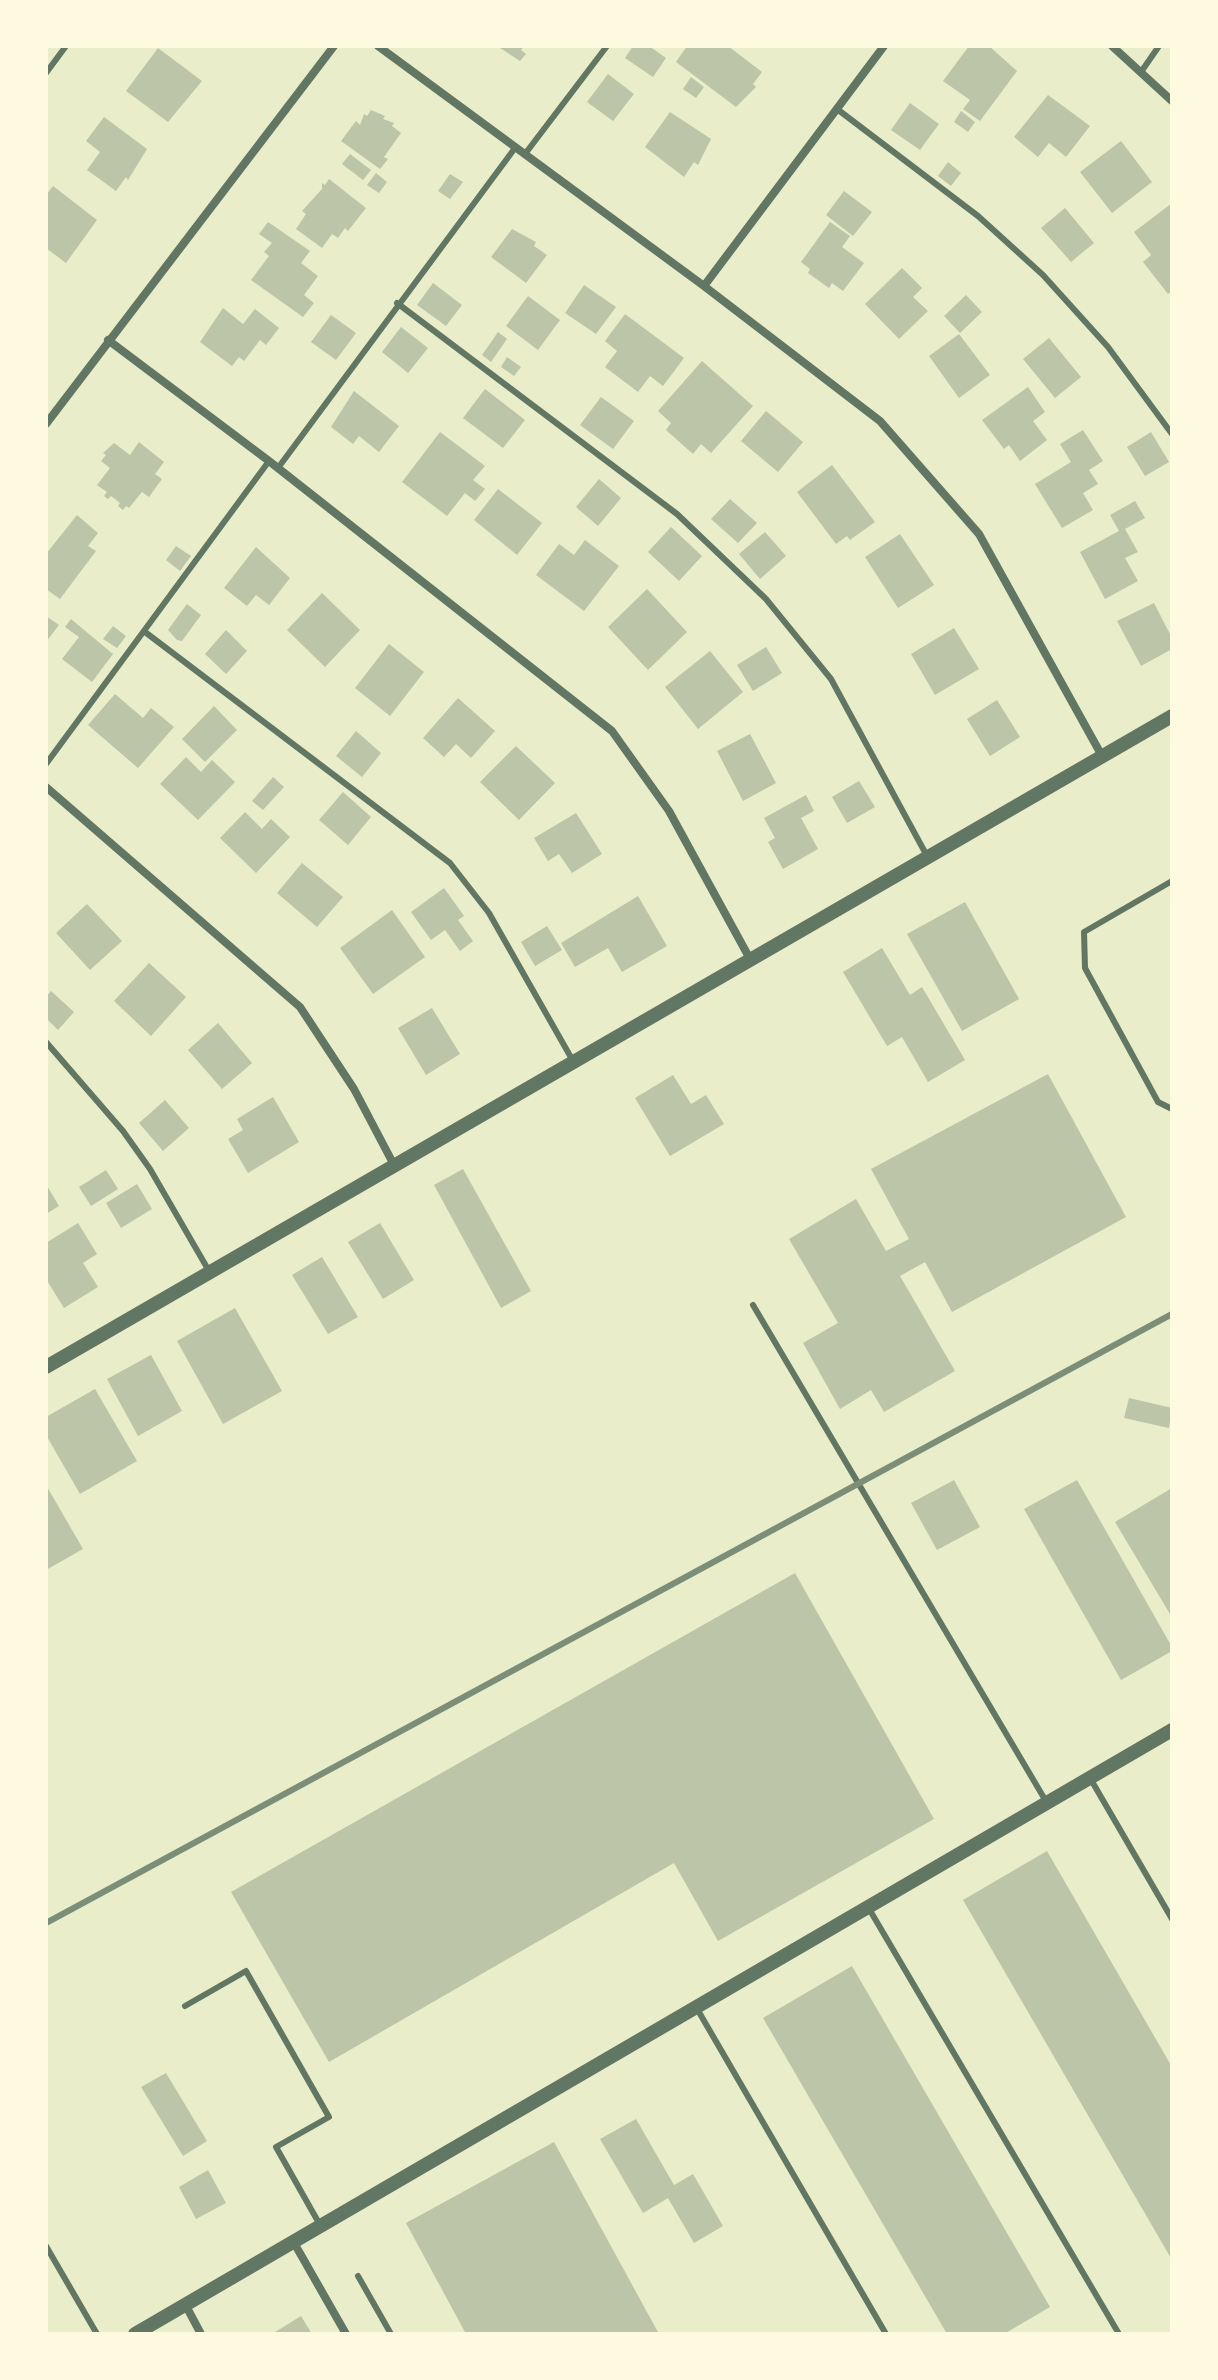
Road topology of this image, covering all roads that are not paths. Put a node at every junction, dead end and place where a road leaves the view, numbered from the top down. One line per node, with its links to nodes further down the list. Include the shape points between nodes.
1 (66, 46): 9 (lane)
2 (334, 46): 16 (street)
3 (378, 46): 12 (street)
4 (607, 46): 13 (lane)
5 (884, 46): 11 (street)
6 (1112, 46): 8 (street)
7 (1159, 46): 8 (lane)
8 (1141, 72): 10 (street)
9 (46, 73)
10 (1172, 101)
11 (837, 109): 14 (street); 18 (lane, via 978,216 1043,275 1108,347)
12 (515, 148): 13 (street); 15 (lane)
13 (525, 154): 14 (street)
14 (704, 286): 23 (street, via 880,421 979,534)
15 (397, 303): 20 (lane); 26 (lane, via 677,514 766,599 831,679)
16 (108, 340): 17 (street); 19 (street)
17 (46, 424)
18 (1172, 434)
19 (269, 461): 20 (street); 21 (lane)
20 (278, 468): 28 (street, via 612,731 669,811)
21 (145, 632): 24 (lane); 30 (lane, via 450,863 489,913)
22 (1172, 716): 23 (street)
23 (1102, 756): 26 (street)
24 (46, 764)
25 (46, 787): 32 (street, via 300,1007 354,1089)
26 (927, 856): 28 (street)
27 (1172, 881): 31 (lane, via 1084,932 1085,968 1158,1102)
28 (750, 959): 30 (street)
29 (46, 1042): 33 (lane, via 123,1131)
30 (573, 1061): 32 (street)
31 (1172, 1109)
32 (394, 1165): 33 (street)
33 (209, 1271): 35 (street)
34 (753, 1305): 38 (lane)
35 (46, 1367)
36 (1172, 1730): 37 (street)
37 (1090, 1778): 38 (street); 40 (lane)
38 (1047, 1803): 39 (street)
39 (868, 1907): 42 (street); 54 (lane)
40 (1172, 1919)
41 (185, 2006): 43 (lane, via 246,1971 329,2117 276,2147)
42 (696, 2007): 43 (street); 53 (lane)
43 (320, 2225): 44 (street)
44 (293, 2241): 47 (street); 51 (street)
45 (46, 2246): 48 (lane)
46 (358, 2276): 52 (lane)
47 (185, 2304): 49 (street); 50 (street)
48 (97, 2334)
49 (135, 2334)
50 (201, 2334)
51 (346, 2334)
52 (391, 2334)
53 (886, 2334)
54 (1119, 2334)

